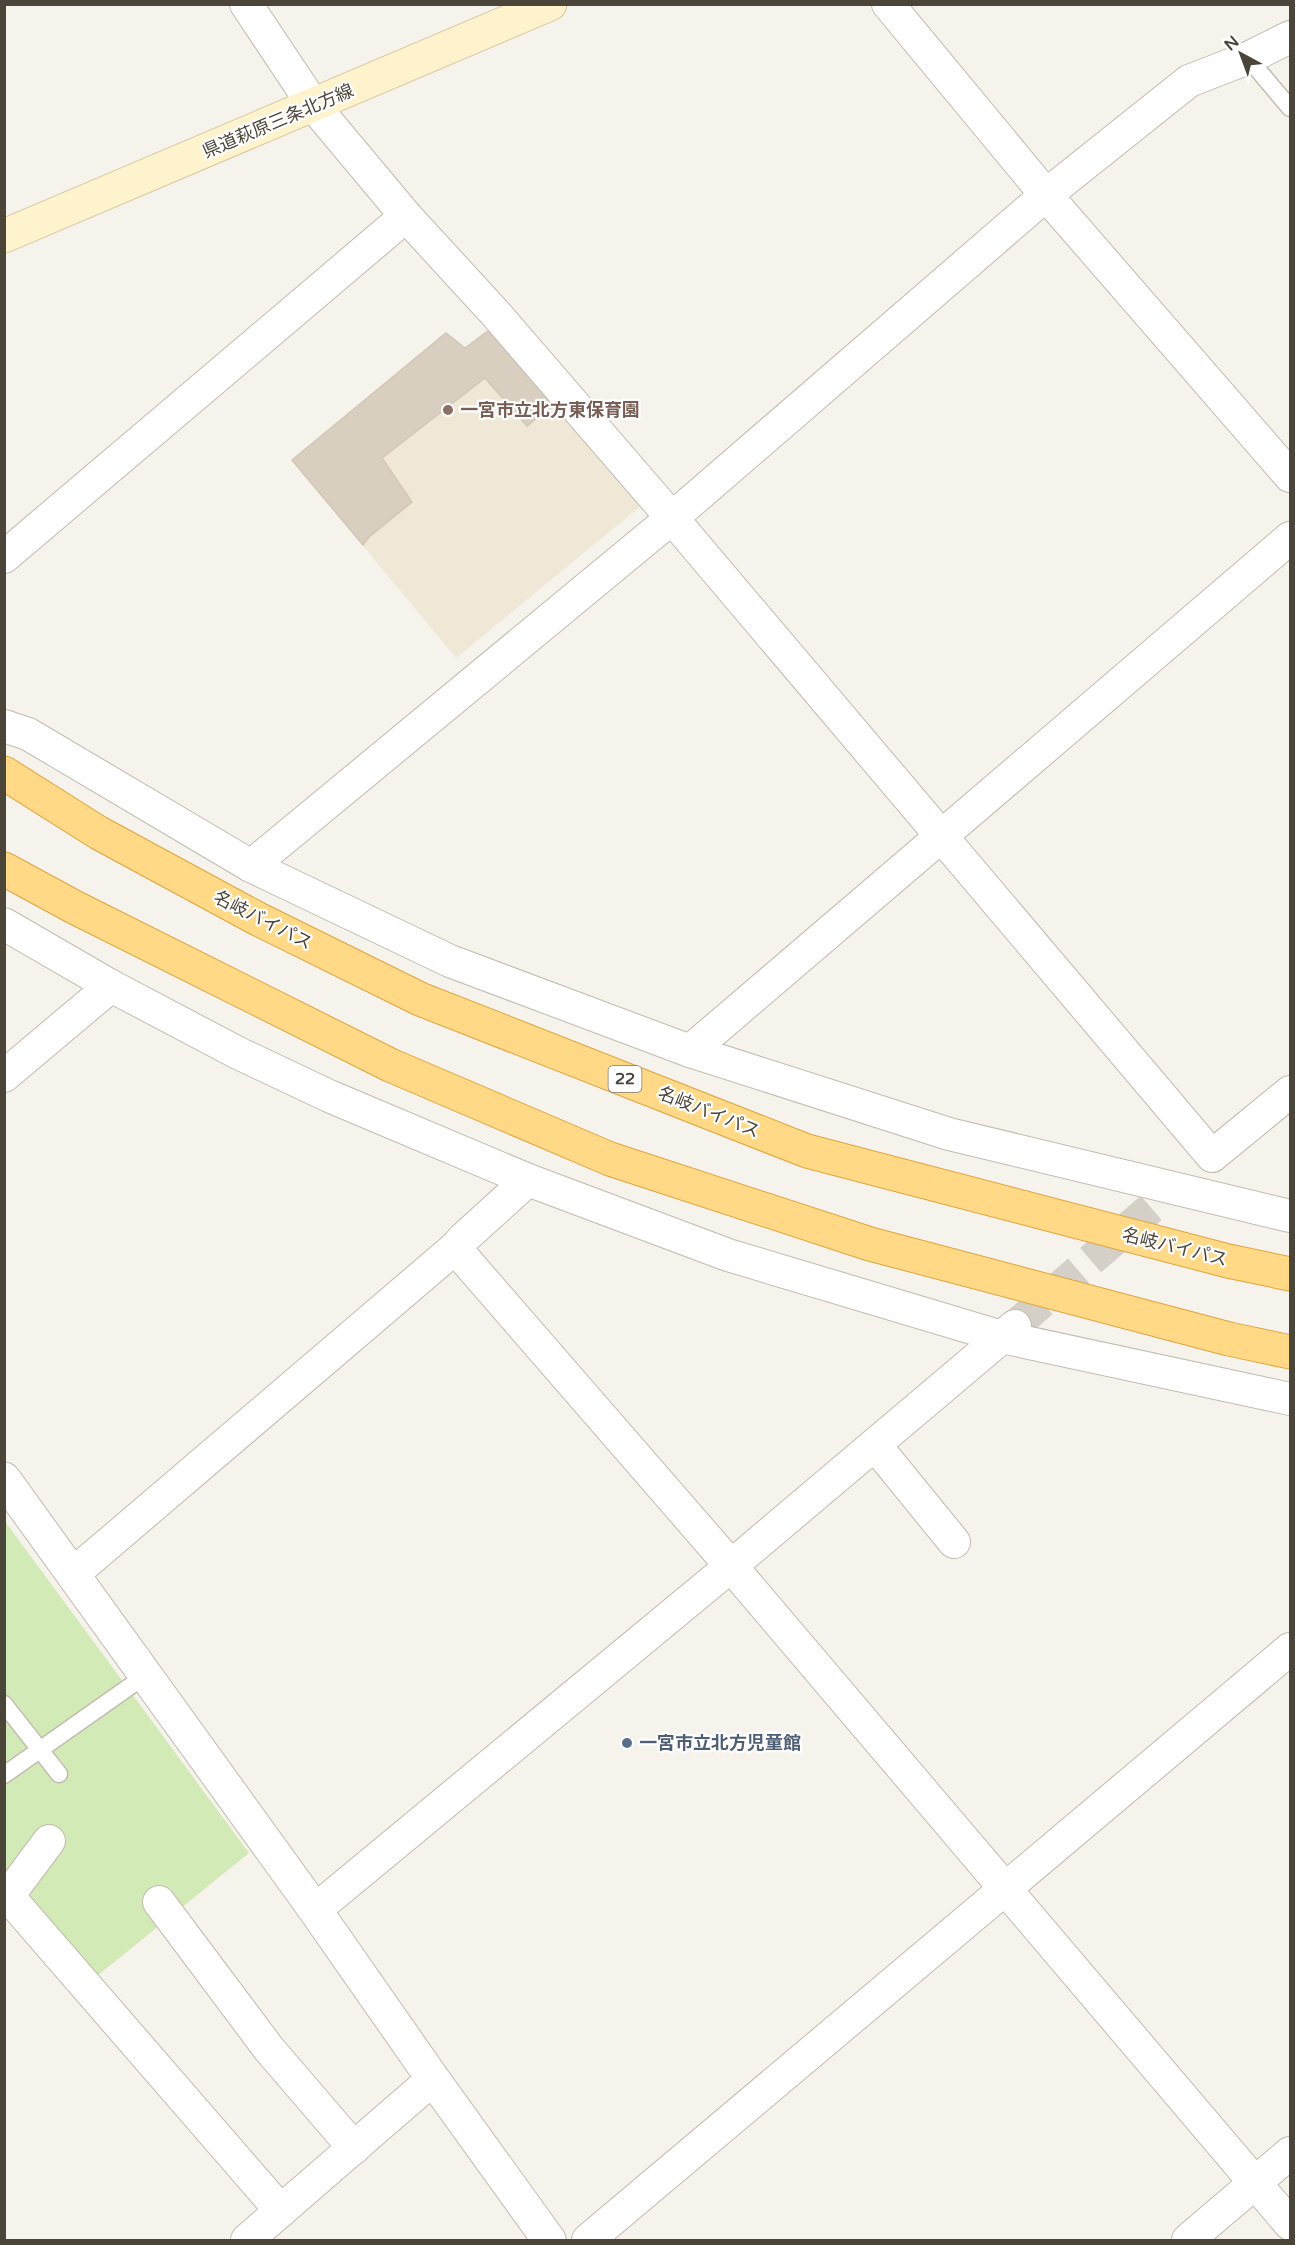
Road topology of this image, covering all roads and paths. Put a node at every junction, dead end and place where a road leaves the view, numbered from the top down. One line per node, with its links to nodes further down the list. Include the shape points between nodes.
1 (246, 4): 6 (street)
2 (550, 4): 6 (main road, 県道萩原三条北方線)
3 (888, 4): 8 (street)
4 (1290, 37): 5 (street)
5 (1248, 58): 7 (lane); 8 (street, via 1189,81)
6 (314, 106): 9 (street); 10 (main road, 県道萩原三条北方線)
7 (1290, 108)
8 (1046, 195): 11 (street); 12 (street)
9 (406, 216): 12 (street); 14 (street)
10 (4, 236)
11 (1290, 476)
12 (672, 518): 17 (street); 18 (street)
13 (1290, 538): 17 (street)
14 (4, 557)
15 (4, 726): 18 (street, via 28,734)
16 (4, 772): 30 (highway, 名岐バイパス / 22, via 99,833 258,919 420,999 807,1151 1228,1262)
17 (941, 835): 22 (street); 25 (street)
18 (251, 866): 22 (street, via 450,961)
19 (4, 869): 32 (highway, via 390,1065 610,1158 870,1244)
20 (4, 924): 21 (street)
21 (111, 986): 23 (street); 26 (street, via 319,1091)
22 (690, 1051): 27 (street, via 949,1134)
23 (4, 1076)
24 (1290, 1092): 25 (street)
25 (1212, 1156): 27 (street)
26 (528, 1180): 29 (street); 31 (street, via 728,1255)
27 (1166, 1195): 28 (street)
28 (1290, 1216)
29 (455, 1248): 37 (street); 38 (street)
30 (1290, 1274)
31 (1010, 1330): 33 (street); 34 (street)
32 (1290, 1352)
33 (1290, 1399)
34 (875, 1445): 36 (street); 37 (street)
35 (4, 1479): 38 (street)
36 (954, 1542)
37 (731, 1566): 46 (street); 49 (street)
38 (73, 1574): 40 (street)
39 (1290, 1649): 46 (street)
40 (146, 1675): 42 (lane); 49 (street)
41 (4, 1704): 42 (lane)
42 (40, 1750): 43 (lane); 44 (lane)
43 (59, 1774)
44 (4, 1775)
45 (49, 1841): 47 (street)
46 (1005, 1890): 53 (street); 57 (street)
47 (6, 1897): 55 (street)
48 (159, 1902): 51 (street, via 269,2049)
49 (315, 1910): 50 (street)
50 (433, 2079): 51 (street); 56 (street)
51 (354, 2148): 55 (street)
52 (1290, 2153): 53 (street)
53 (1256, 2182): 54 (street); 58 (street)
54 (1290, 2223)
55 (265, 2230)
56 (549, 2241)
57 (588, 2241)
58 (1188, 2241)

